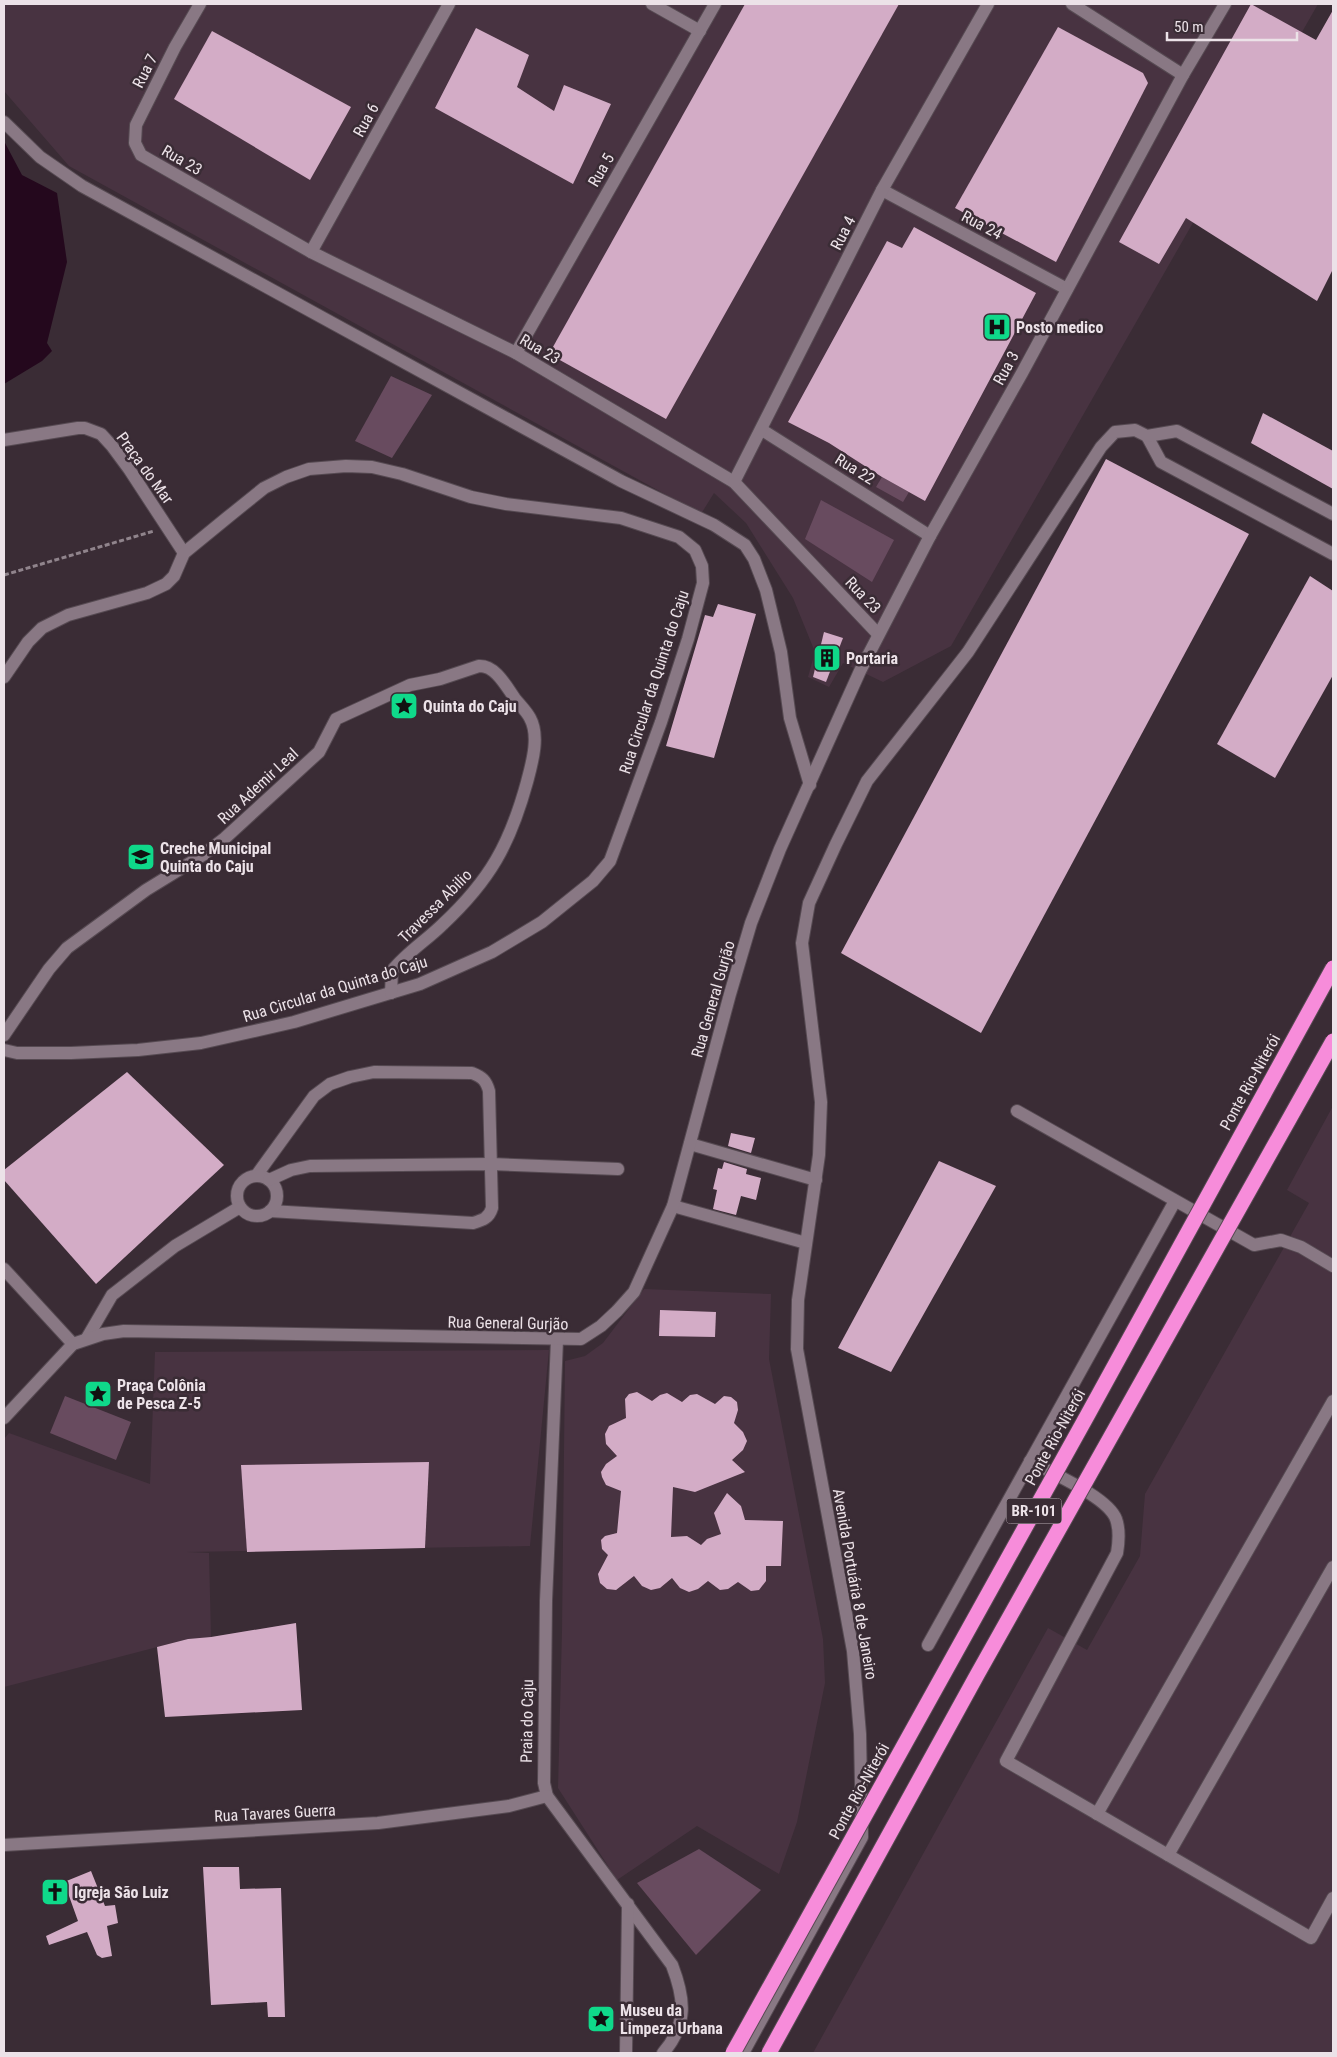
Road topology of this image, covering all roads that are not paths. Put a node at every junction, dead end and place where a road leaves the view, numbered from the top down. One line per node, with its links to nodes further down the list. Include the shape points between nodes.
1 (200, 4): 11 (street, Rua 7, via 136,125 135,143)
2 (449, 4): 13 (street, Rua 6)
3 (652, 4): 8 (street)
4 (715, 4): 8 (street, Rua 5)
5 (988, 4): 12 (street, Rua 4)
6 (1072, 4): 9 (street)
7 (1225, 4): 9 (street, Rua 3)
8 (700, 31): 15 (street, Rua 5)
9 (1183, 75): 14 (street, Rua 3)
10 (4, 122): 28 (street, via 40,157 82,186 621,481 714,525 745,545 766,590 781,652 790,718)
11 (141, 155): 13 (street, Rua 23)
12 (882, 190): 14 (street, Rua 24); 16 (street, Rua 4)
13 (311, 252): 15 (street, Rua 23)
14 (1067, 289): 21 (street, Rua 3)
15 (516, 353): 19 (street, Rua 23)
16 (762, 430): 19 (street, Rua 4); 21 (street, Rua 22)
17 (1147, 436): 20 (street, via 1177,431); 23 (street, via 1161,462); 40 (street, Avenida Portuária 8 de Janeiro, via 1135,430 1115,432 1100,447 968,652 867,781 809,903 802,943 821,1102)
18 (4, 440): 22 (street, Praça do Mar, via 78,428 101,434 130,469)
19 (734, 482): 24 (street, Rua 23)
20 (1333, 514)
21 (930, 536): 24 (street, Rua 3)
22 (184, 553): 27 (street, Rua Circular da Quinta do Caju, via 174,576 166,584 147,593 68,616 42,628); 30 (street, Rua Circular da Quinta do Caju, via 264,488 309,469 346,466 402,474 471,497 506,504 621,518 679,537 695,550 702,566 699,601 661,722 610,861 571,900 542,922 492,952 420,984)
23 (1333, 554)
24 (878, 634): 26 (street, Rua 3)
25 (472, 668): 30 (street, Travessa Abilio, via 489,667 530,718 535,735 531,765 510,834 489,874 455,913 392,970); 31 (street, Rua Ademir Leal, via 440,680 410,685 336,719 319,752 225,838 67,948)
26 (860, 671): 28 (street, Rua General Gurjão)
27 (4, 677)
28 (810, 785): 35 (street, Rua General Gurjão, via 751,923)
29 (1333, 968): 64 (highway, Ponte Rio-Niterói / BR-101, bridge)
30 (391, 993): 33 (street, Rua Circular da Quinta do Caju, via 294,1022 202,1044 71,1053)
31 (4, 1035)
32 (1333, 1041): 66 (highway, BR-101, bridge)
33 (4, 1050)
34 (1017, 1111): 41 (street)
35 (690, 1144): 40 (street); 42 (street, Rua General Gurjão)
36 (491, 1164): 37 (street); 38 (street, via 489,1091 481,1076 472,1073 374,1072 330,1084 314,1096); 39 (street, via 310,1166); 44 (street, via 490,1215 473,1224)
37 (618, 1168)
38 (256, 1176): 39 (street); 43 (street, via 240,1187)
39 (269, 1180): 44 (street, via 277,1192 275,1206)
40 (816, 1180): 45 (street, Avenida Portuária 8 de Janeiro)
41 (1175, 1200): 46 (street, via 1254,1245 1281,1240 1301,1247); 53 (street)
42 (673, 1206): 45 (street); 49 (street, Rua General Gurjão, via 634,1292 618,1311 581,1340)
43 (240, 1207): 44 (street, via 258,1216); 48 (street, via 175,1246 112,1295)
44 (270, 1211)
45 (806, 1243): 65 (street, Avenida Portuária 8 de Janeiro, via 798,1300 798,1349 854,1651 862,1837)
46 (1333, 1266)
47 (4, 1269): 50 (street)
48 (87, 1338): 49 (street, Rua General Gurjão, via 124,1332); 50 (street, Rua General Gurjão)
49 (557, 1340): 56 (street, Praia do Caju, via 545,1620 542,1768)
50 (74, 1344): 52 (street, Rua General Gurjão)
51 (1333, 1401): 57 (street)
52 (4, 1418)
53 (1030, 1461): 55 (street); 57 (street, via 1102,1500 1116,1517 1120,1535 1117,1553 1006,1761)
54 (1333, 1567): 59 (street)
55 (928, 1645)
56 (547, 1796): 58 (street, Rua Tavares Guerra, via 509,1806 378,1823); 61 (street, Praia do Caju)
57 (1097, 1814): 59 (street)
58 (4, 1845)
59 (1168, 1855): 60 (street, via 1311,1938)
60 (1333, 1898)
61 (628, 1904): 62 (street); 63 (street, Praia do Caju, via 672,1965 679,1984 681,2023 672,2043)
62 (626, 2053)
63 (663, 2053)
64 (733, 2053)
65 (743, 2053)
66 (769, 2053)

